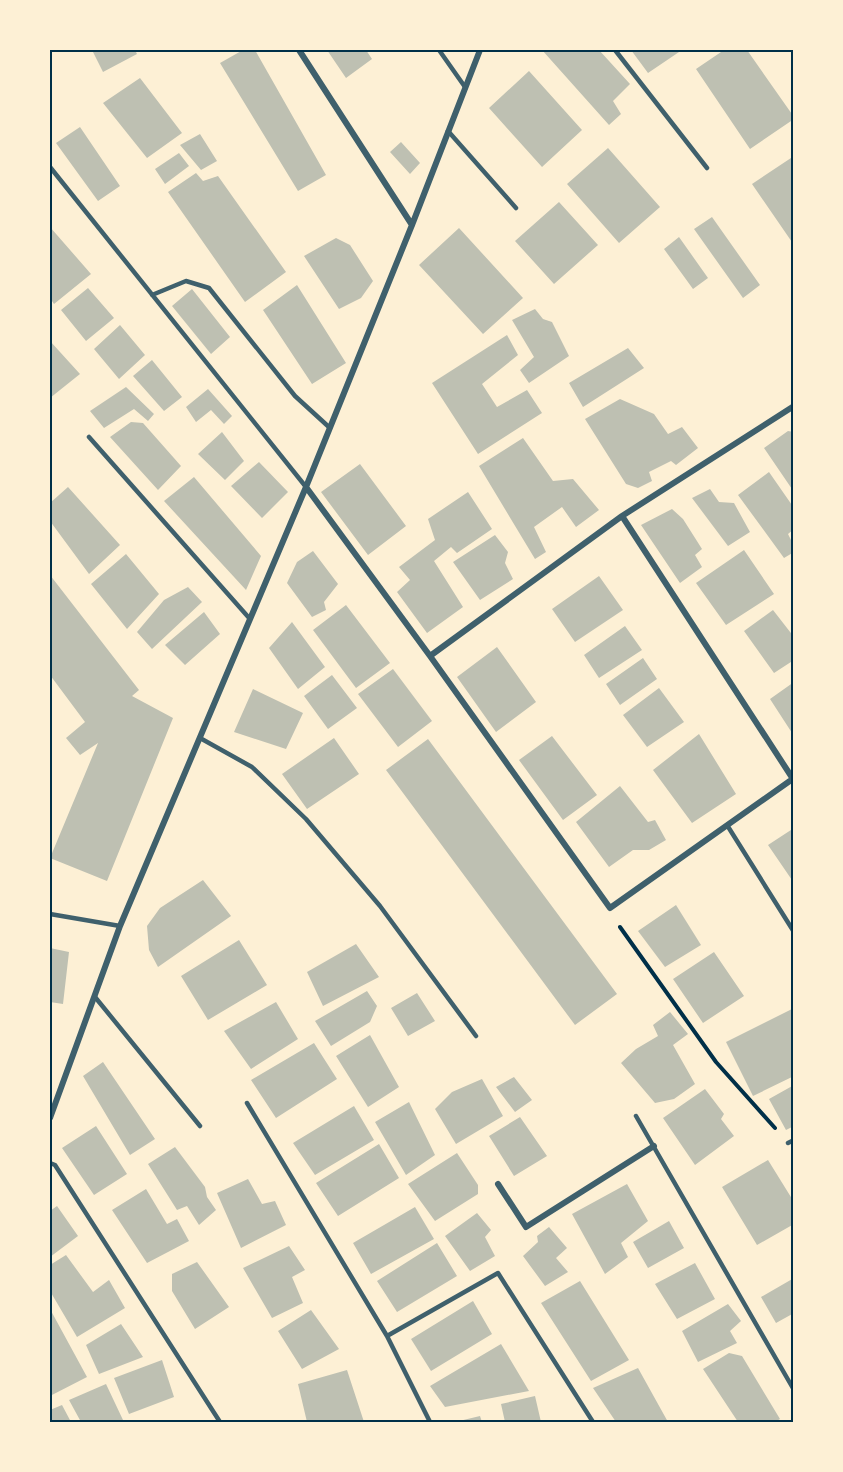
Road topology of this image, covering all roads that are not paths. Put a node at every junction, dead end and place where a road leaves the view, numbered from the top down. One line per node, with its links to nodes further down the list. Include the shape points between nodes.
1 (299, 50): 10 (street)
2 (439, 50): 5 (lane)
3 (480, 50): 5 (street)
4 (615, 50): 8 (lane)
5 (465, 87): 6 (street)
6 (448, 131): 9 (lane); 10 (street)
7 (50, 167): 11 (lane)
8 (707, 168)
9 (516, 208)
10 (412, 225): 13 (street)
11 (152, 295): 13 (lane, via 186,281 209,288 295,396); 15 (lane)
12 (794, 406): 16 (street)
13 (330, 428): 15 (street)
14 (89, 437): 17 (lane)
15 (306, 488): 17 (street); 18 (street)
16 (622, 516): 18 (street); 20 (street)
17 (250, 620): 19 (street)
18 (430, 656): 21 (street, via 610,908)
19 (200, 738): 23 (street); 26 (lane, via 252,767 306,819 380,906)
20 (793, 778): 21 (street)
21 (727, 825): 24 (lane)
22 (50, 914): 23 (lane)
23 (120, 926): 25 (street)
24 (794, 932)
25 (95, 997): 29 (street); 30 (lane)
26 (476, 1036)
27 (247, 1103): 36 (lane)
28 (636, 1116): 33 (lane)
29 (50, 1118)
30 (200, 1126)
31 (794, 1140): 32 (lane)
32 (788, 1143)
33 (654, 1146): 35 (street, via 526,1227); 37 (lane)
34 (50, 1163): 38 (lane, via 55,1165)
35 (498, 1184)
36 (387, 1336): 39 (lane); 40 (lane, via 498,1273)
37 (794, 1390)
38 (220, 1422)
39 (430, 1422)
40 (593, 1422)

